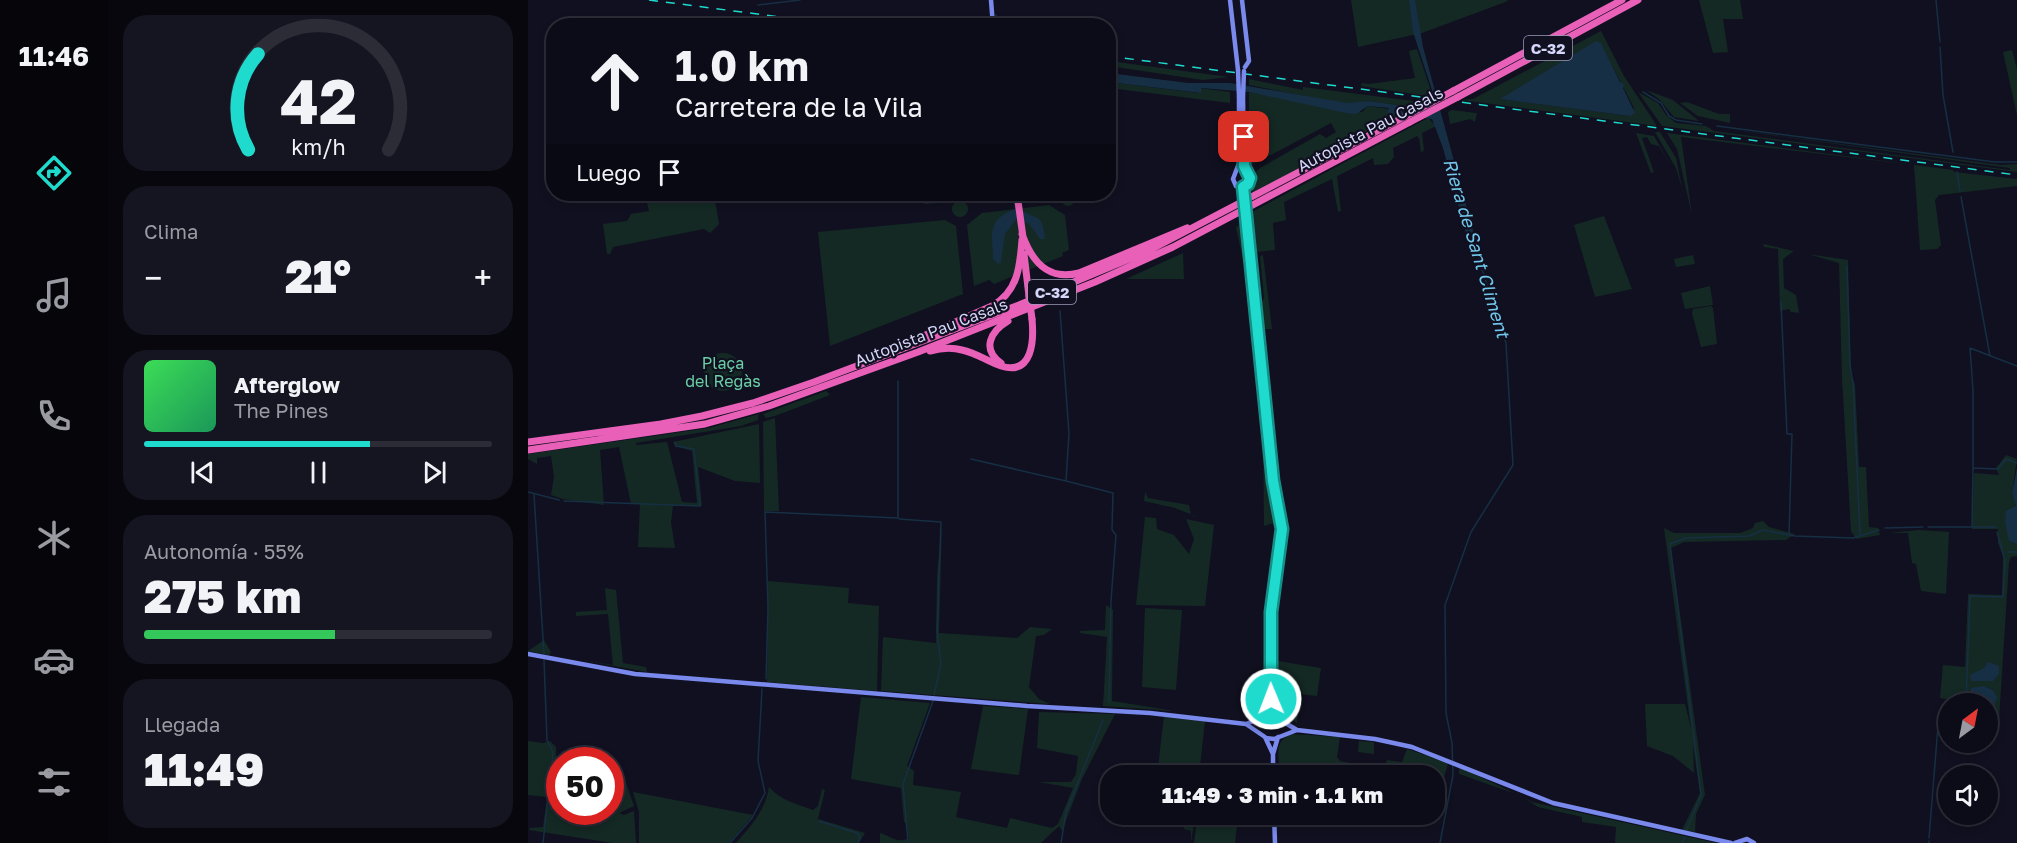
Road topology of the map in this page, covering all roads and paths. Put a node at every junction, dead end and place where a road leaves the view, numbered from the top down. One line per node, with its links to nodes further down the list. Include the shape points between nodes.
1 (991, 0): 6 (main road)
2 (1230, 0): 8 (main road)
3 (1242, 0): 7 (main road)
4 (1622, 0): 9 (highway, Autopista Pau Casals / C-32)
5 (1638, 0): 9 (highway, Autopista Pau Casals / C-32)
6 (992, 18)
7 (1247, 57): 8 (main road, via 1248,63); 8 (main road, via 1241,56)
8 (1240, 67): 10 (main road, bridge)
9 (1456, 94): 11 (highway, Autopista Pau Casals / C-32, bridge)
10 (1241, 97): 12 (main road); 13 (main road)
11 (1408, 119): 16 (highway, Autopista Pau Casals / C-32); 18 (highway, Autopista Pau Casals / C-32, via 1194,237)
12 (1237, 171): 13 (main road); 14 (main road, via 1233,182)
13 (1246, 171): 14 (main road, via 1250,180)
14 (1243, 190): 25 (main road, bridge, via 1273,481 1283,534 1271,612)
15 (1018, 201): 17 (highway)
16 (1215, 218): 17 (highway, via 1079,273 1057,275 1039,265); 20 (highway, Autopista Pau Casals / C-32, via 1061,288)
17 (1022, 234): 20 (highway, via 1018,276 1007,295 992,306 921,335); 21 (highway, bridge, via 1033,348)
18 (1026, 311): 19 (highway, Autopista Pau Casals / C-32); 21 (highway, via 998,327 989,340 997,360)
19 (918, 352): 21 (highway, via 952,348 1002,366); 23 (highway, Autopista Pau Casals / C-32, via 769,406 705,424)
20 (885, 355): 22 (highway, Autopista Pau Casals / C-32, via 760,401 712,414)
21 (1018, 366)
22 (528, 442)
23 (528, 450)
24 (528, 654): 28 (main road, via 641,675 1051,708 1150,712)
25 (1271, 699): 26 (main road); 27 (main road)
26 (1264, 717): 27 (main road); 28 (main road); 30 (main road)
27 (1280, 719): 29 (main road); 31 (main road, via 1283,728)
28 (1246, 724): 30 (main road)
29 (1297, 730): 31 (main road); 38 (main road, via 1384,741 1447,759 1553,803)
30 (1260, 732): 32 (main road)
31 (1279, 736): 32 (main road); 33 (main road)
32 (1265, 737): 33 (main road)
33 (1273, 754): 34 (main road)
34 (1273, 765)
35 (1274, 825): 37 (main road)
36 (1741, 842): 38 (main road); 39 (main road, via 1749,839)
37 (1275, 843)
38 (1733, 843)
39 (1754, 843)

